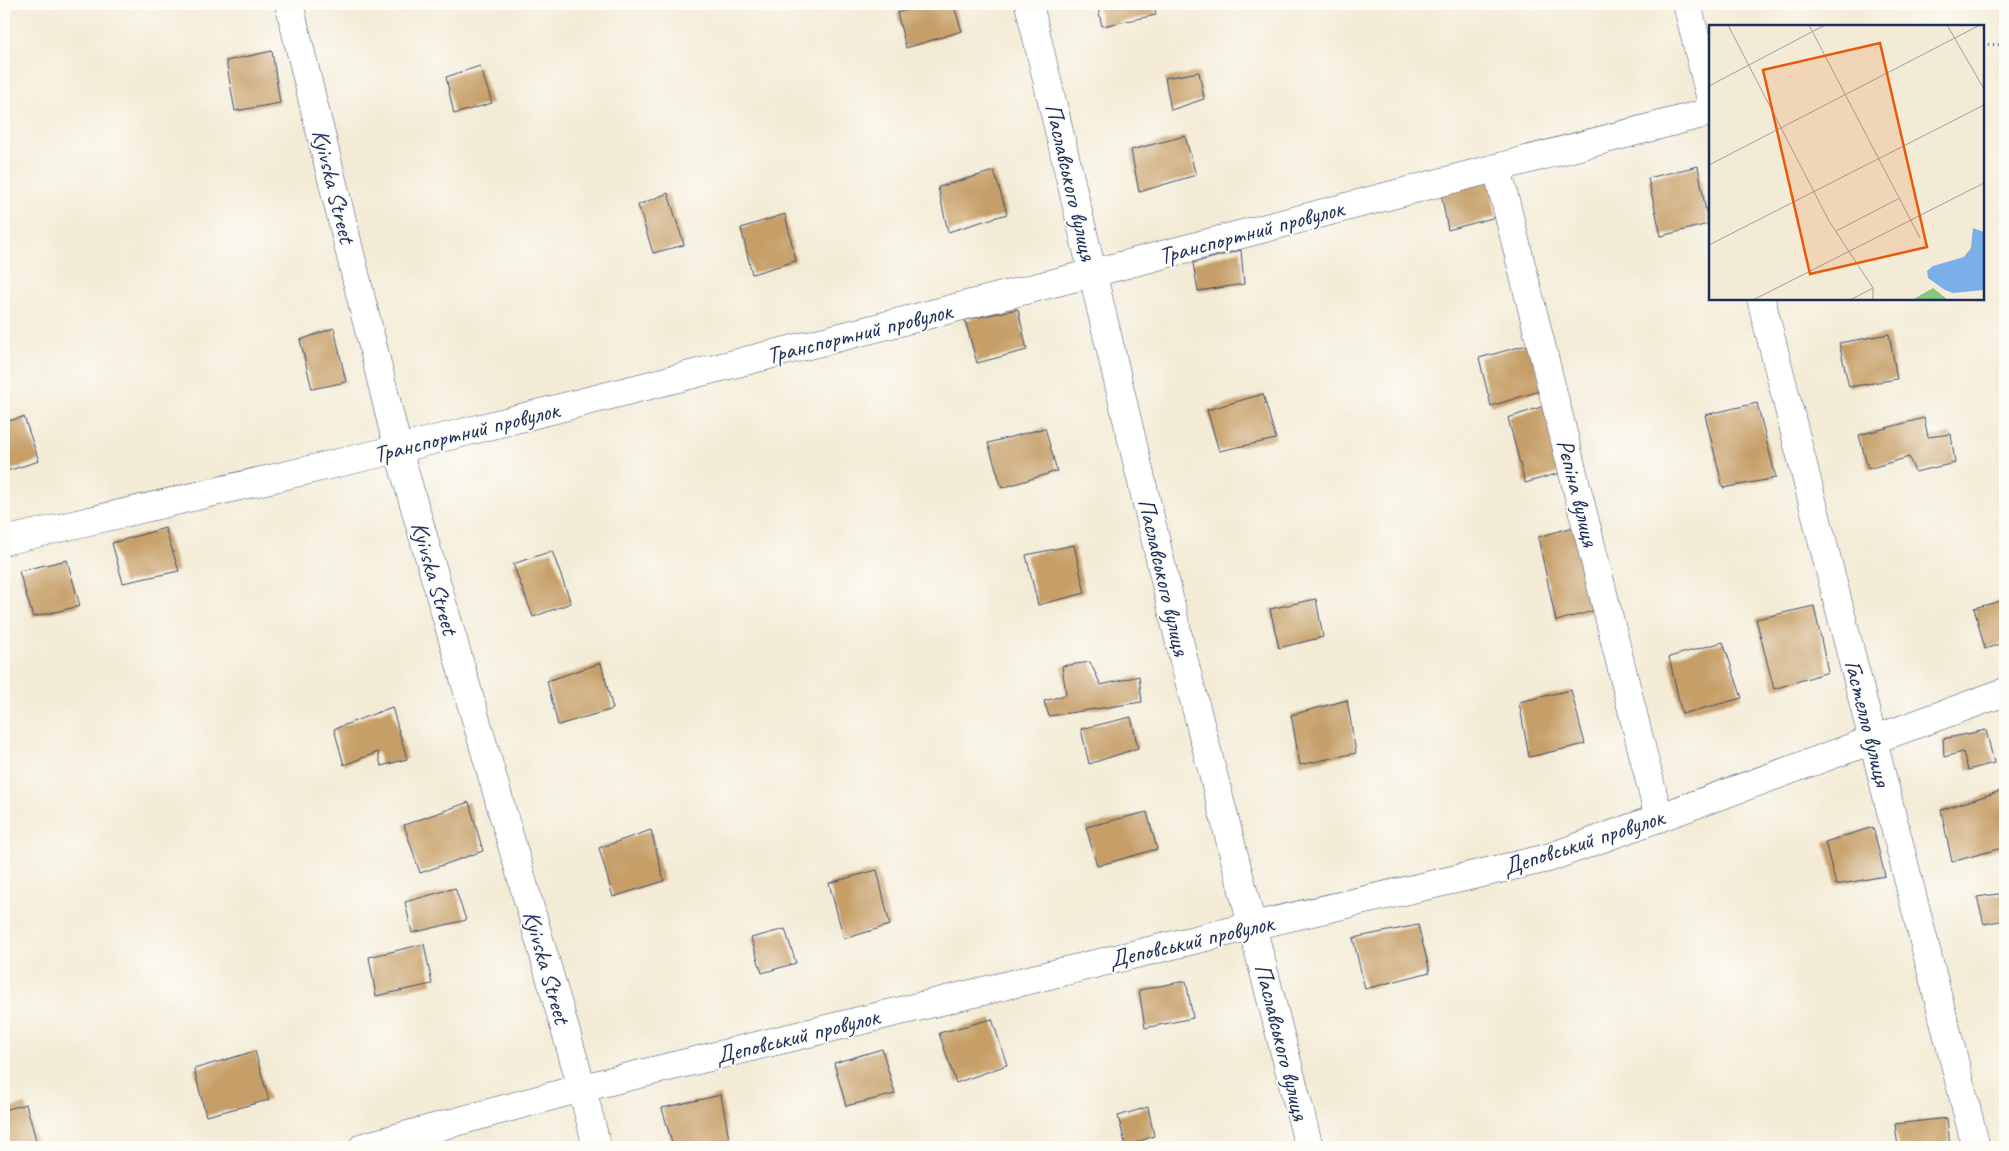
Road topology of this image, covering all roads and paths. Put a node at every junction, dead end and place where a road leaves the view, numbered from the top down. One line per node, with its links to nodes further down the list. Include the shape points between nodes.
1 (289, 4): 11 (street, Kyivska Street)
2 (1029, 4): 9 (street, Паславського вулиця)
3 (1687, 4): 6 (street)
4 (1984, 44): 5 (path)
5 (2005, 45)
6 (1709, 92)
7 (1709, 112): 8 (street, Транспортний провулок)
8 (1498, 168): 9 (street, Транспортний провулок); 15 (street, Рєпіна вулиця)
9 (1093, 273): 11 (street, Транспортний провулок); 16 (street, Паславського вулиця, via 1185,665)
10 (1761, 300): 14 (street, Гастелло вулиця)
11 (398, 450): 12 (street, Транспортний провулок); 17 (street, Kyivska Street)
12 (4, 541)
13 (2005, 692): 14 (street, Деповський провулок)
14 (1872, 741): 15 (street, Деповський провулок); 21 (street, Гастелло вулиця)
15 (1659, 818): 16 (street, Деповський провулок, via 1548,858)
16 (1252, 926): 17 (street, Деповський провулок); 20 (street, Паславського вулиця)
17 (582, 1088): 18 (street, Деповський провулок); 19 (street, Kyivska Street)
18 (363, 1147)
19 (597, 1147)
20 (1309, 1147)
21 (1976, 1147)

